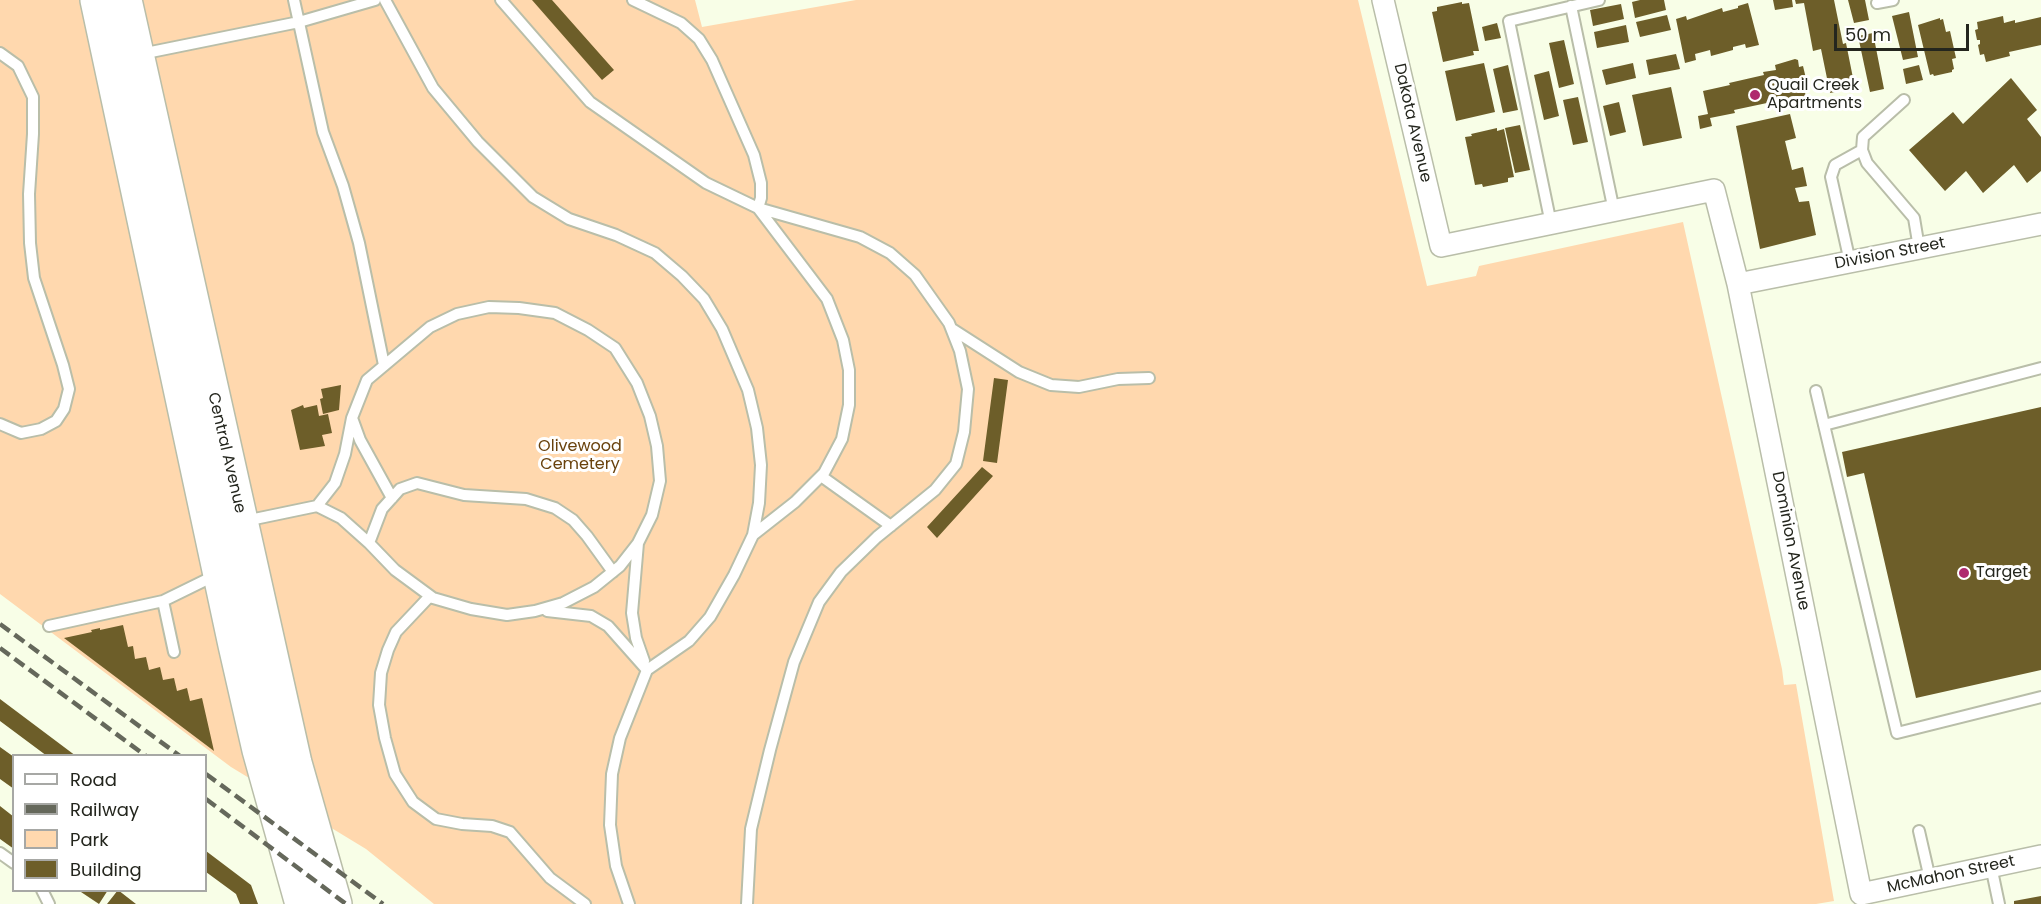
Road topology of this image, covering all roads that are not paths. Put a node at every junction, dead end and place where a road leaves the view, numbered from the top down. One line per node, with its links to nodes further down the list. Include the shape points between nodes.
1 (97, 0): 15 (main road, Central Avenue)
2 (125, 0): 15 (main road, Central Avenue)
3 (294, 0): 13 (lane)
4 (375, 0): 13 (lane)
5 (385, 0): 38 (lane, via 434,88 477,142 533,196 569,219 655,253 704,299 734,354 757,428 761,465)
6 (501, 0): 18 (lane, via 591,102 706,183)
7 (633, 0): 18 (lane, via 681,23 699,39 712,60 754,154 761,183)
8 (1383, 0): 20 (street, Dakota Avenue, via 1441,246)
9 (1599, 0): 12 (lane)
10 (1893, 0): 11 (lane)
11 (1877, 3)
12 (1571, 6): 19 (lane); 20 (lane, via 1509,21)
13 (299, 22): 15 (lane); 26 (lane, via 324,132 359,243)
14 (0, 53): 31 (lane, via 18,66 33,98 29,194 34,278 69,389 64,410 56,421 41,429 21,433)
15 (124, 57): 36 (main road, Central Avenue); 42 (main road, Central Avenue)
16 (1904, 100): 17 (lane, via 1863,136)
17 (1862, 150): 22 (lane, via 1867,163 1914,218); 23 (lane, via 1835,165 1831,177)
18 (758, 208): 25 (lane, via 860,237 890,253 915,275); 33 (lane, via 827,299 843,340 849,370 849,405 842,439)
19 (1614, 211): 20 (street); 24 (street, Dominion Avenue, via 1714,190)
20 (1551, 224)
21 (2041, 224): 22 (street, Division Street)
22 (1919, 248): 23 (street, Division Street)
23 (1850, 262): 24 (street, Division Street)
24 (1738, 284): 54 (street, Dominion Avenue)
25 (951, 329): 28 (lane, via 1019,372 1051,385 1079,387); 37 (lane, via 968,389 956,464 935,490)
26 (384, 364): 30 (lane, via 367,380); 40 (lane, via 430,327 457,314 489,307 555,313 615,348 638,383 657,446 660,481 652,515)
27 (2041, 368): 32 (lane)
28 (1149, 378)
29 (1816, 392): 32 (lane)
30 (352, 418): 34 (lane); 35 (lane, via 335,483)
31 (0, 424)
32 (1824, 425): 49 (lane, via 1897,733)
33 (821, 476): 37 (lane); 38 (lane)
34 (392, 498): 39 (lane, via 382,509); 41 (lane, via 400,489 417,483 464,495 526,499 555,508 573,520)
35 (317, 506): 36 (lane); 39 (lane, via 341,518)
36 (242, 522): 56 (main road, Central Avenue, via 295,763)
37 (891, 526): 59 (lane, via 841,572 819,602 794,662 751,829)
38 (753, 535): 48 (lane, via 710,617 689,642)
39 (369, 543): 43 (lane, via 395,570)
40 (638, 543): 41 (lane); 48 (lane, via 632,613)
41 (613, 572): 45 (lane, via 563,603)
42 (220, 573): 44 (lane); 55 (main road, Central Avenue, via 259,750)
43 (430, 596): 45 (lane, via 507,615); 57 (lane, via 396,632 381,673 379,705 395,774 413,802 436,819 510,832 550,878)
44 (164, 601): 46 (lane); 47 (lane)
45 (535, 611): 48 (lane, via 591,616 608,626)
46 (49, 626)
47 (174, 652)
48 (647, 670): 58 (lane, via 620,738 612,774 610,825 616,866)
49 (2041, 697)
50 (1919, 831): 53 (lane)
51 (2041, 856): 52 (street, McMahon Street)
52 (1991, 866): 53 (street, McMahon Street); 60 (lane)
53 (1930, 879): 54 (street, McMahon Street)
54 (1861, 894)
55 (302, 904)
56 (335, 904)
57 (585, 904)
58 (629, 904)
59 (747, 904)
60 (1999, 904)

